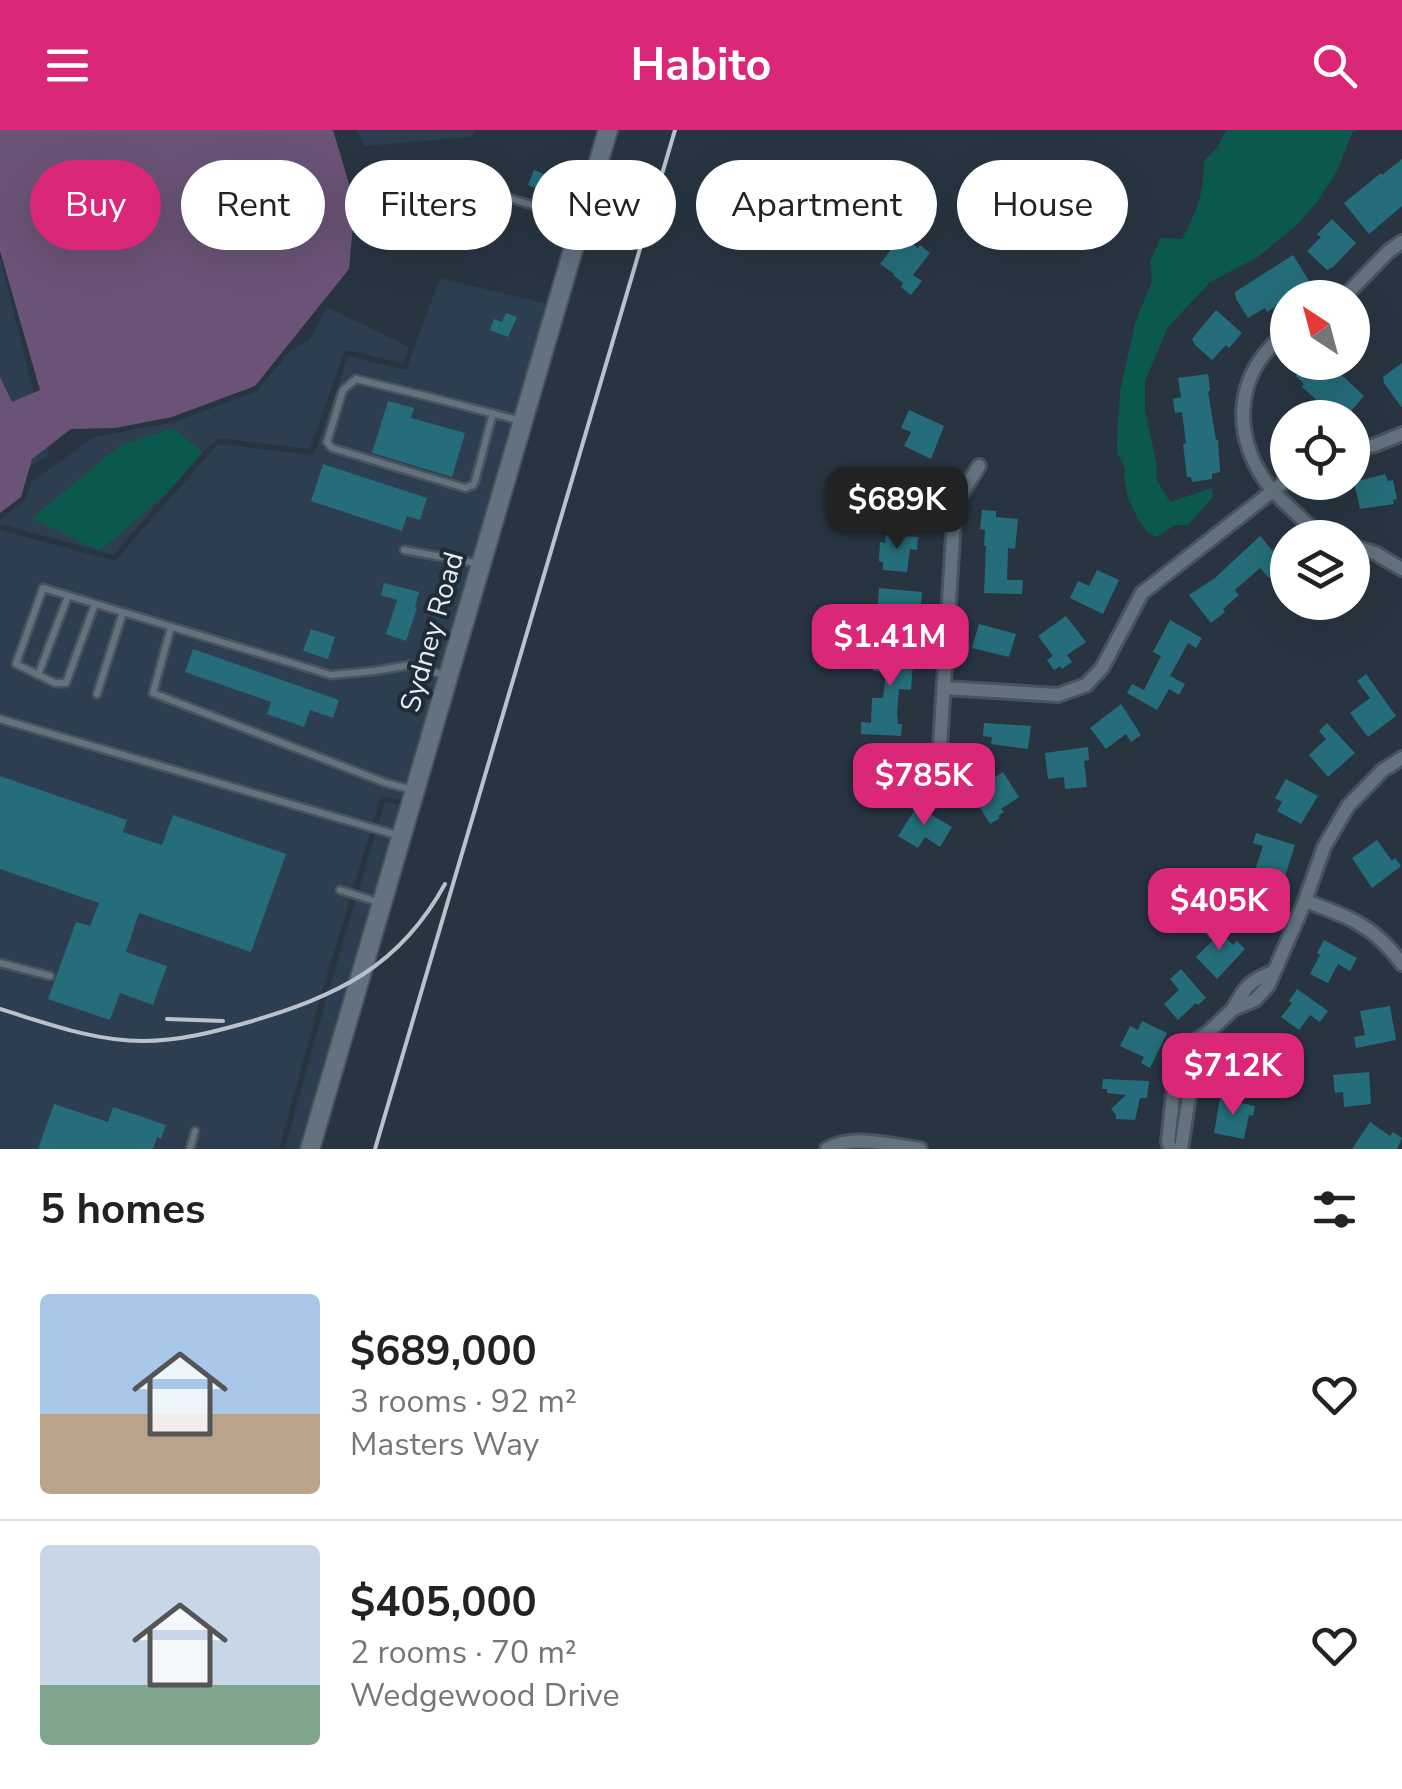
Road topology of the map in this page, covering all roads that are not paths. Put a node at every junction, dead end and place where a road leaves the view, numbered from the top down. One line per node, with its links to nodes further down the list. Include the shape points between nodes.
1 (608, 130): 2 (street, Sydney Road)
2 (599, 160)
3 (1402, 242): 5 (street)
4 (572, 250): 8 (street, Sydney Road)
5 (1360, 280)
6 (1270, 347): 12 (street, via 1246,385 1242,421 1249,450)
7 (494, 413): 7 (lane, via 356,378 343,390 328,442 466,488 475,481); 8 (lane)
8 (523, 421): 18 (street, Sydney Road)
9 (1402, 434): 10 (street)
10 (1370, 446)
11 (979, 466): 26 (street, via 956,504)
12 (1270, 486)
13 (1270, 491): 26 (street, via 1142,593 1086,685 1058,695)
14 (1283, 500): 15 (street)
15 (1304, 520)
16 (404, 550): 18 (lane)
17 (1370, 551): 19 (street)
18 (481, 564): 25 (street, Sydney Road)
19 (1402, 569)
20 (68, 596): 21 (lane); 24 (lane); 24 (lane, via 43,588 16,664)
21 (95, 604): 22 (lane); 24 (lane, via 66,683)
22 (123, 612): 23 (lane); 27 (lane)
23 (171, 627): 25 (lane, via 331,675 410,664); 31 (lane, via 153,693)
24 (38, 675)
25 (448, 676): 31 (street, Sydney Road)
26 (944, 688): 30 (street)
27 (97, 694)
28 (0, 719): 32 (lane)
29 (1402, 758): 34 (street, via 1348,806)
30 (939, 762)
31 (415, 790): 32 (street, Sydney Road)
32 (402, 836): 35 (street, Sydney Road)
33 (340, 890): 35 (lane)
34 (1305, 901): 37 (street, via 1350,916); 39 (street, via 1273,972 1246,986 1234,1010)
35 (382, 903): 42 (street, Sydney Road)
36 (0, 963): 38 (lane)
37 (1402, 964)
38 (50, 976)
39 (1209, 1032): 45 (street, via 1176,1070); 46 (street, via 1192,1077)
40 (196, 1131): 41 (lane)
41 (190, 1149)
42 (310, 1149)
43 (826, 1149): 44 (street, via 872,1142)
44 (920, 1149)
45 (1171, 1149)
46 (1181, 1149)

